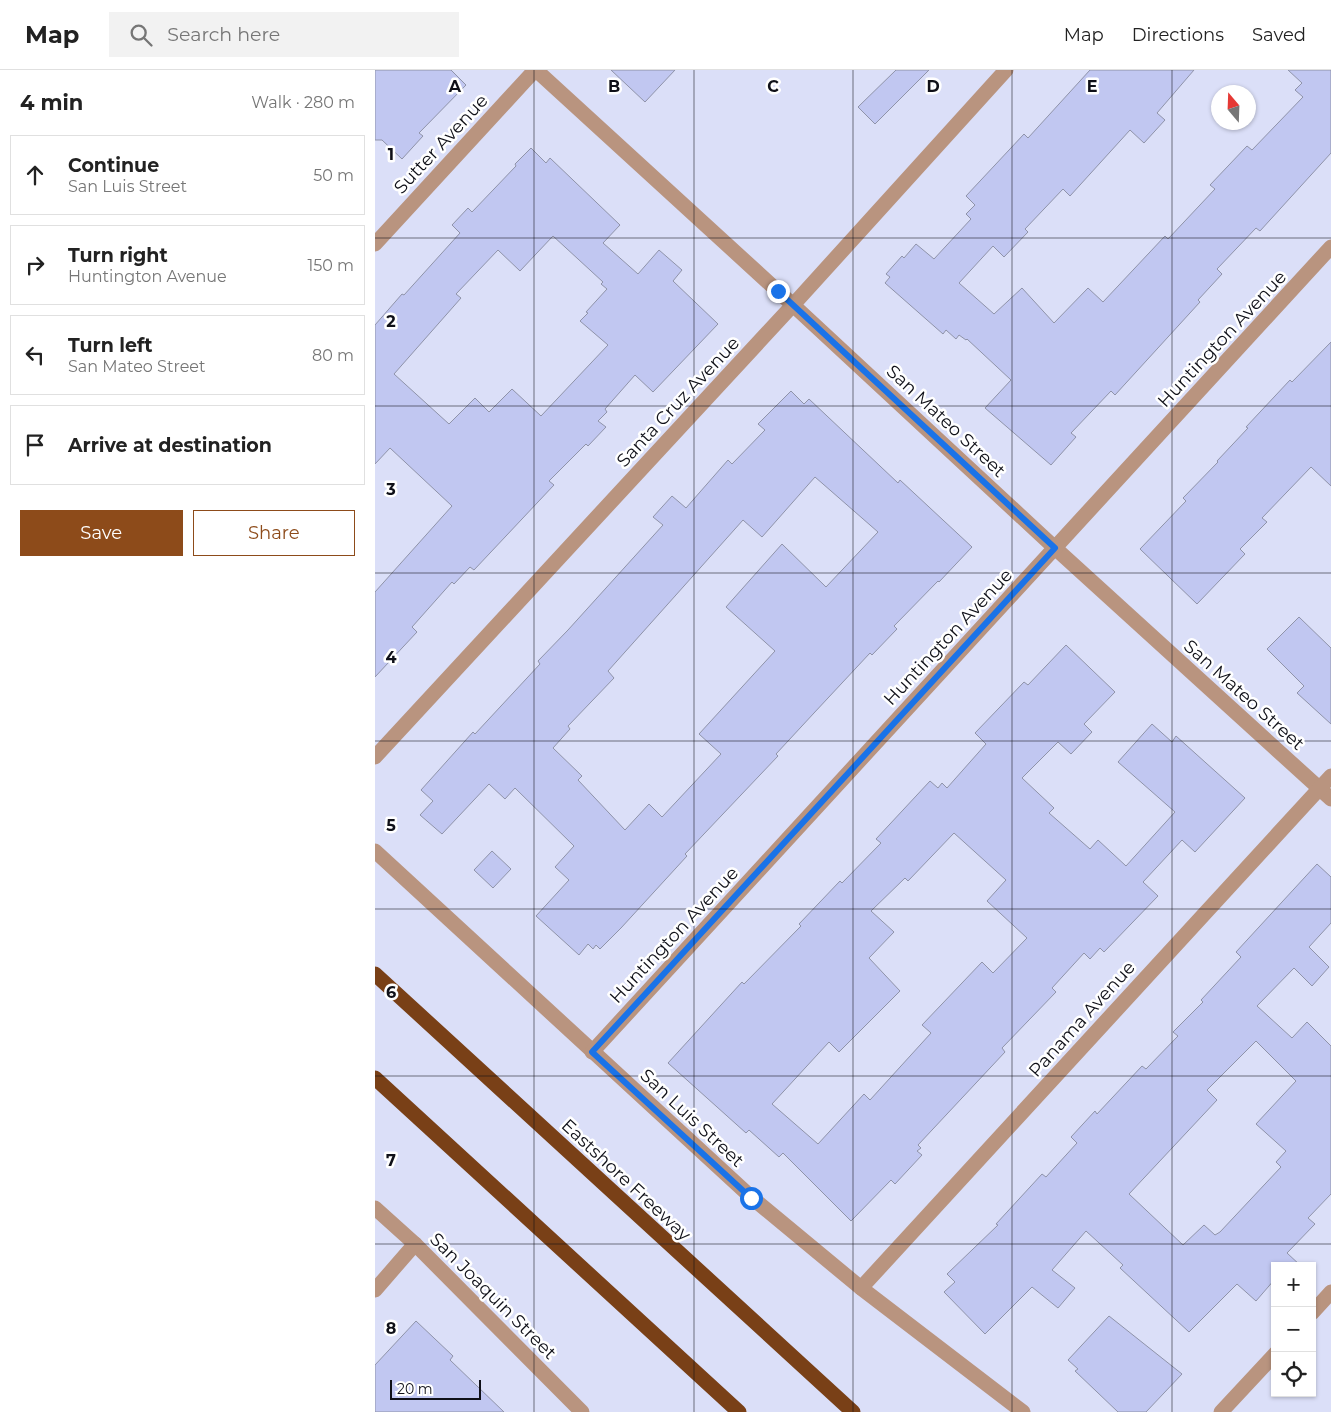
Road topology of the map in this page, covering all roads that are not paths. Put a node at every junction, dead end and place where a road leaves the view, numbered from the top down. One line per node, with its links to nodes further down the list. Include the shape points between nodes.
1 (536, 70): 3 (street, Sutter Avenue); 5 (street, San Mateo Street)
2 (1006, 70): 5 (street, Santa Cruz Avenue)
3 (375, 244)
4 (1331, 247): 6 (street, Huntington Avenue)
5 (793, 305): 6 (street, San Mateo Street); 7 (street, Santa Cruz Avenue)
6 (1055, 548): 9 (street, San Mateo Street); 13 (street, Huntington Avenue)
7 (375, 757)
8 (1331, 776): 9 (street, Panama Avenue)
9 (1319, 788): 10 (street, San Mateo Street); 17 (street, Panama Avenue)
10 (1331, 798)
11 (375, 851): 13 (street, San Luis Street)
12 (375, 974): 24 (highway, Eastshore Freeway)
13 (592, 1052): 17 (street, San Luis Street, via 751,1198)
14 (375, 1078): 23 (highway)
15 (375, 1208): 16 (street, San Joaquin Street)
16 (415, 1244): 18 (street); 22 (street, San Joaquin Street)
17 (861, 1288): 25 (street, San Luis Street)
18 (375, 1290)
19 (1331, 1292): 20 (street)
20 (1316, 1309)
21 (1271, 1358): 26 (street)
22 (582, 1412)
23 (739, 1412)
24 (853, 1412)
25 (1023, 1412)
26 (1221, 1412)

